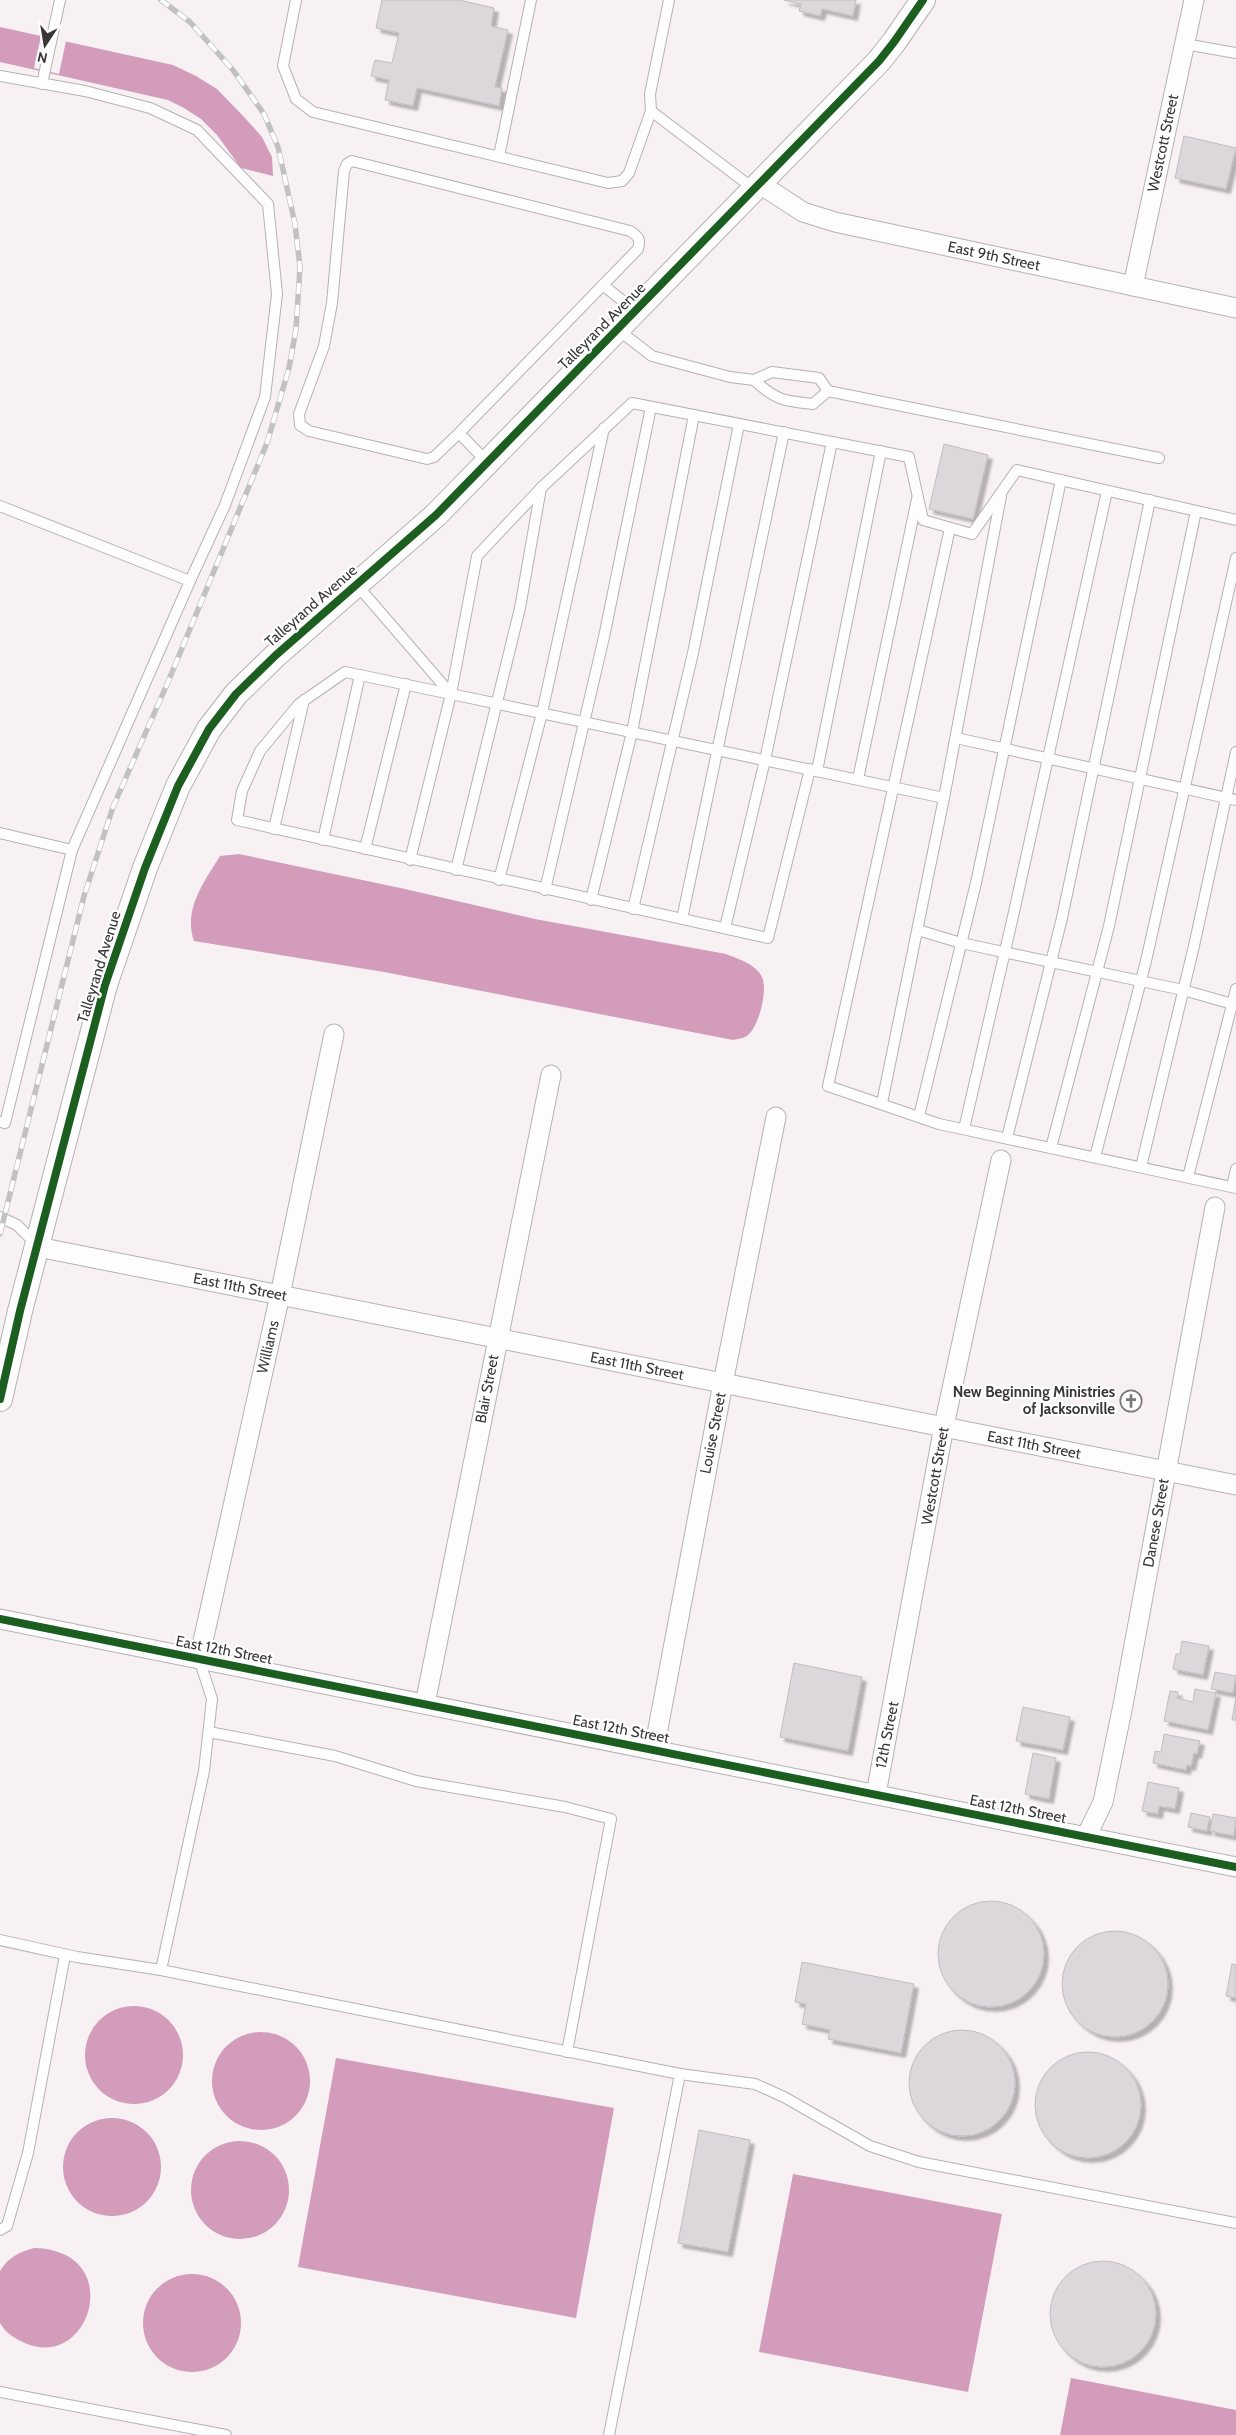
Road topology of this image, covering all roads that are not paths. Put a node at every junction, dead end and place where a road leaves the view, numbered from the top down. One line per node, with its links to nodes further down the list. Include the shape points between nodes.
1 (60, 0): 10 (lane)
2 (296, 0): 12 (lane, via 283,66 296,100 313,112)
3 (531, 0): 12 (lane)
4 (669, 0): 11 (lane, via 650,94)
5 (923, 0): 13 (street, Talleyrand Avenue, via 878,61)
6 (1194, 0): 7 (street, Westcott Street)
7 (1185, 44): 8 (lane); 15 (street, Westcott Street)
8 (1236, 53)
9 (0, 76): 10 (lane)
10 (42, 84): 42 (lane, via 150,108 197,130 268,204 277,294 265,397 225,505)
11 (651, 111): 12 (lane, via 629,173 622,182 608,182); 13 (lane)
12 (499, 156)
13 (757, 186): 15 (street, East 9th Street, via 803,212 835,222); 17 (street, Talleyrand Avenue)
14 (603, 285): 17 (lane); 26 (lane); 26 (lane, via 638,249 637,235 352,162 347,164 338,217 332,303 324,346 299,414 300,425 309,430 427,459 434,457)
15 (1133, 286): 16 (street, East 9th Street)
16 (1236, 308)
17 (636, 312): 18 (street, Talleyrand Avenue)
18 (617, 329): 19 (lane, via 652,356 730,377); 30 (street, Talleyrand Avenue)
19 (754, 380): 20 (lane, via 772,372 819,378); 20 (lane, via 772,396 792,401 813,404)
20 (828, 391): 29 (lane)
21 (651, 407): 22 (lane); 24 (lane, via 632,403); 50 (lane)
22 (694, 415): 23 (lane); 51 (lane)
23 (739, 424): 25 (lane); 53 (lane)
24 (604, 428): 32 (lane); 49 (lane)
25 (784, 432): 27 (lane); 55 (lane)
26 (458, 433): 30 (lane)
27 (832, 442): 28 (lane); 58 (lane)
28 (881, 451): 35 (lane, via 909,457); 60 (lane)
29 (1159, 458)
30 (488, 462): 43 (street, Talleyrand Avenue, via 436,515)
31 (1061, 480): 33 (lane); 34 (lane, via 1017,470); 54 (lane)
32 (541, 488): 46 (lane, via 478,556); 48 (lane, via 520,608)
33 (1107, 491): 36 (lane); 57 (lane)
34 (1002, 492): 40 (lane, via 972,534); 52 (lane)
35 (918, 494): 40 (lane, via 923,520); 62 (lane)
36 (1150, 500): 38 (lane); 59 (lane)
37 (0, 506): 42 (lane)
38 (1196, 511): 39 (lane); 61 (lane)
39 (1236, 520)
40 (950, 528): 63 (lane)
41 (1236, 558): 64 (lane)
42 (190, 581): 71 (lane)
43 (356, 584): 46 (lane); 106 (street, Talleyrand Avenue, via 236,694 209,729 178,786 145,868 105,985)
44 (360, 674): 45 (lane); 47 (lane, via 345,672); 69 (lane)
45 (406, 684): 46 (lane); 70 (lane)
46 (451, 694): 48 (lane); 72 (lane)
47 (304, 700): 67 (lane); 67 (lane, via 260,751 242,791 238,820)
48 (496, 702): 49 (lane); 73 (lane)
49 (542, 713): 50 (lane); 74 (lane)
50 (584, 722): 51 (lane); 75 (lane)
51 (632, 732): 53 (lane); 76 (lane)
52 (956, 738): 54 (lane); 65 (lane)
53 (672, 740): 55 (lane); 77 (lane)
54 (1004, 749): 57 (lane); 81 (lane)
55 (719, 750): 58 (lane); 78 (lane)
56 (1236, 752): 66 (lane)
57 (1048, 758): 59 (lane); 82 (lane)
58 (765, 760): 60 (lane); 79 (lane)
59 (1094, 769): 61 (lane); 83 (lane)
60 (813, 770): 62 (lane); 79 (lane, via 768,938)
61 (1140, 778): 64 (lane); 84 (lane)
62 (858, 779): 63 (lane)
63 (893, 788): 65 (lane); 91 (lane, via 828,1086)
64 (1185, 788): 66 (lane); 85 (lane)
65 (944, 798): 80 (lane)
66 (1231, 799): 87 (lane)
67 (274, 829): 69 (lane)
68 (0, 833): 71 (lane)
69 (323, 840): 70 (lane)
70 (365, 849): 72 (lane)
71 (72, 850): 94 (lane, via 5,1123)
72 (410, 860): 73 (lane)
73 (456, 870): 74 (lane)
74 (499, 880): 75 (lane)
75 (546, 890): 76 (lane)
76 (591, 900): 77 (lane)
77 (634, 909): 78 (lane)
78 (682, 919): 79 (lane)
79 (725, 928)
80 (918, 930): 81 (lane); 91 (lane)
81 (961, 943): 82 (lane); 92 (lane)
82 (1005, 952): 83 (lane); 95 (lane)
83 (1051, 961): 84 (lane); 96 (lane)
84 (1096, 974): 85 (lane); 97 (lane)
85 (1140, 983): 87 (lane); 98 (lane)
86 (1236, 989): 88 (lane)
87 (1183, 990): 88 (lane); 100 (lane)
88 (1234, 1004): 102 (lane)
89 (334, 1034): 107 (street, Williams)
90 (551, 1075): 108 (street, Blair Street)
91 (882, 1104): 92 (lane)
92 (919, 1116): 95 (lane)
93 (776, 1117): 109 (street, Louise Street)
94 (0, 1122)
95 (964, 1129): 96 (lane)
96 (1007, 1138): 97 (lane)
97 (1051, 1148): 98 (lane)
98 (1095, 1157): 100 (lane)
99 (1001, 1160): 111 (street, Westcott Street)
100 (1140, 1167): 102 (lane)
101 (1236, 1170): 103 (lane)
102 (1188, 1177): 103 (lane)
103 (1234, 1187)
104 (1215, 1206): 112 (street, Danese Street)
105 (0, 1217): 106 (lane, via 17,1225)
106 (38, 1247): 107 (street, East 11th Street); 110 (street, Talleyrand Avenue)
107 (280, 1295): 108 (street, East 11th Street); 115 (street, Williams)
108 (498, 1339): 109 (street, East 11th Street); 117 (street, Blair Street)
109 (722, 1383): 111 (street, East 11th Street); 119 (street, Louise Street)
110 (0, 1399)
111 (944, 1426): 112 (street, East 11th Street); 116 (street, Westcott Street)
112 (1165, 1471): 113 (street, East 11th Street); 121 (street, Danese Street, via 1103,1802)
113 (1236, 1485)
114 (0, 1619): 115 (street, East 12th Street)
115 (198, 1659): 117 (street, East 12th Street); 118 (lane, via 212,1699)
116 (898, 1676): 120 (street, 12th Street)
117 (424, 1704): 119 (street, East 12th Street)
118 (209, 1732): 125 (lane, via 204,1771); 126 (lane, via 335,1756 416,1780 565,1807 611,1819)
119 (654, 1750): 120 (street, East 12th Street)
120 (876, 1794): 121 (street, East 12th Street)
121 (1086, 1837): 122 (street, East 12th Street)
122 (1236, 1867)
123 (0, 1940): 124 (lane)
124 (65, 1955): 125 (lane); 129 (lane, via 28,2153 6,2226)
125 (162, 1970): 126 (lane)
126 (567, 2052): 127 (lane)
127 (680, 2074): 128 (lane, via 756,2084 870,2146 918,2162); 132 (lane)
128 (1236, 2223)
129 (0, 2230)
130 (0, 2392): 131 (lane)
131 (226, 2435)
132 (609, 2435)

